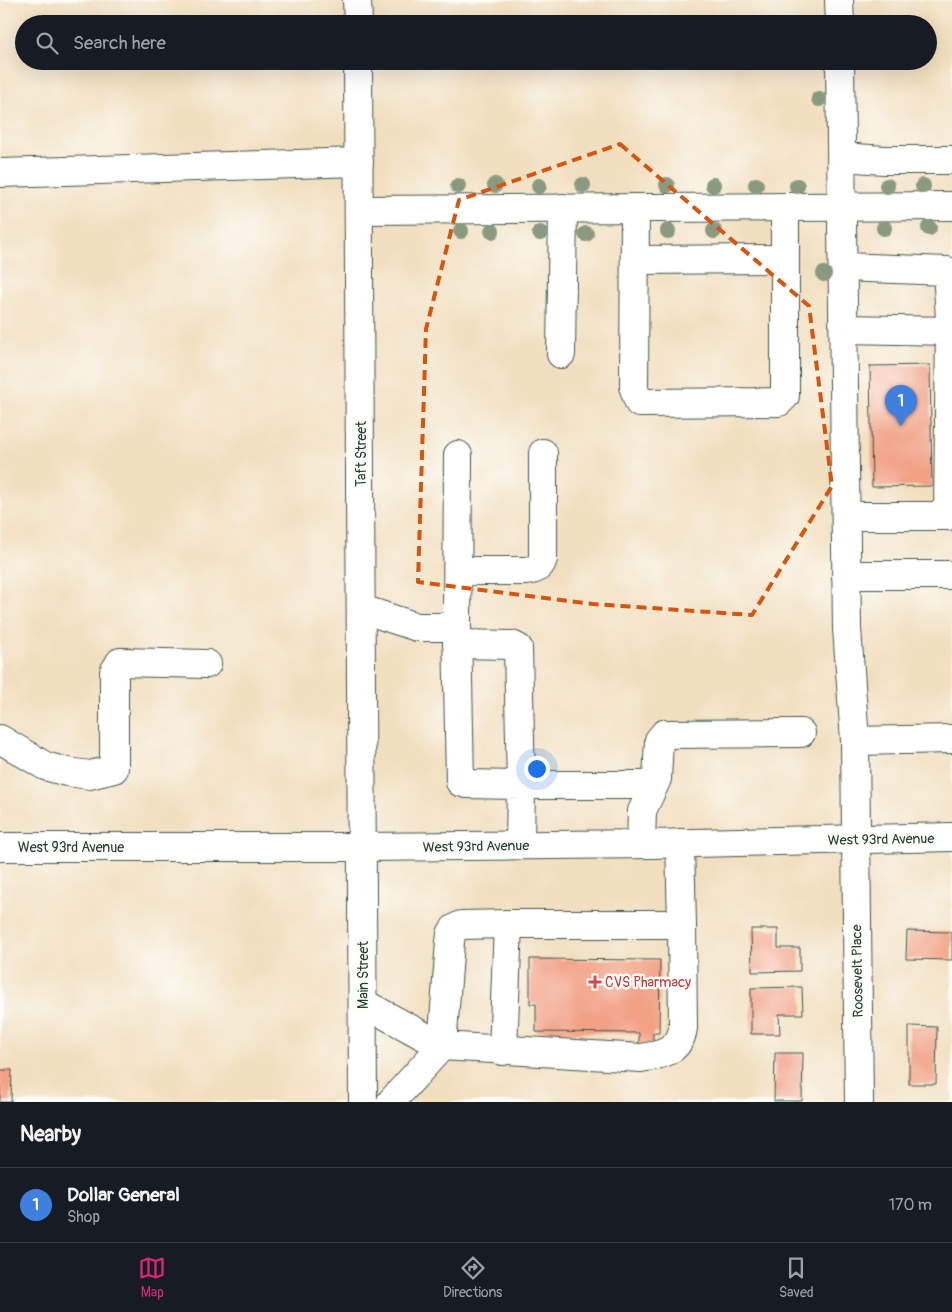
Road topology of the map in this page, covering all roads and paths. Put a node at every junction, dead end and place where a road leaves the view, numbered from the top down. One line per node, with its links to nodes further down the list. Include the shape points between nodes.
1 (358, 0): 3 (street)
2 (839, 0): 4 (street)
3 (358, 15)
4 (840, 15)
5 (358, 70): 9 (street, Taft Street)
6 (840, 70): 7 (street, Roosevelt Place)
7 (842, 157): 8 (street); 12 (street, Roosevelt Place)
8 (952, 160)
9 (359, 162): 10 (street); 16 (street, Taft Street)
10 (0, 173)
11 (785, 206): 12 (street); 15 (street); 17 (street)
12 (843, 206): 13 (street); 19 (street, Roosevelt Place)
13 (952, 206)
14 (563, 208): 15 (street); 16 (street); 22 (street)
15 (635, 208): 18 (street)
16 (359, 210): 29 (street, Taft Street)
17 (785, 259): 18 (street); 18 (street, via 785,396 779,402 676,403 639,403 634,389)
18 (635, 260)
19 (843, 267): 20 (street, Roosevelt Place); 21 (street, via 947,271)
20 (844, 329): 21 (street); 25 (street, Roosevelt Place)
21 (950, 331): 25 (street, via 948,516)
22 (562, 354)
23 (543, 453): 26 (street, via 541,566 525,571)
24 (458, 455): 26 (street)
25 (846, 516): 27 (street, Roosevelt Place)
26 (458, 571): 30 (street)
27 (846, 575): 28 (street); 35 (street, Roosevelt Place)
28 (952, 575)
29 (362, 608): 30 (street, via 417,627); 44 (street, Taft Street)
30 (457, 635): 37 (street, via 518,648); 37 (street, via 460,782)
31 (207, 664): 33 (street, via 120,662 114,672 114,769 90,775 67,772 45,766)
32 (801, 733): 36 (street, via 664,734 659,740)
33 (0, 739)
34 (952, 739): 35 (street)
35 (854, 741): 39 (street, Roosevelt Place)
36 (654, 785): 37 (street); 41 (street, via 642,811)
37 (522, 786): 42 (street)
38 (952, 837): 39 (street, West 93rd Avenue)
39 (855, 839): 40 (street, West 93rd Avenue); 52 (street, Roosevelt Place)
40 (680, 843): 41 (street, West 93rd Avenue); 46 (street)
41 (641, 844): 42 (street, West 93rd Avenue)
42 (520, 845): 44 (street, West 93rd Avenue)
43 (0, 847): 44 (street, West 93rd Avenue)
44 (363, 847): 47 (street, Main Street)
45 (508, 924): 46 (street); 48 (street, via 461,925 451,934); 49 (street)
46 (682, 924): 49 (street, via 682,1038 666,1052 641,1058)
47 (363, 1003): 48 (street); 50 (street, Main Street)
48 (442, 1046): 49 (street); 51 (street)
49 (503, 1051)
50 (364, 1102)
51 (391, 1102)
52 (859, 1102)

